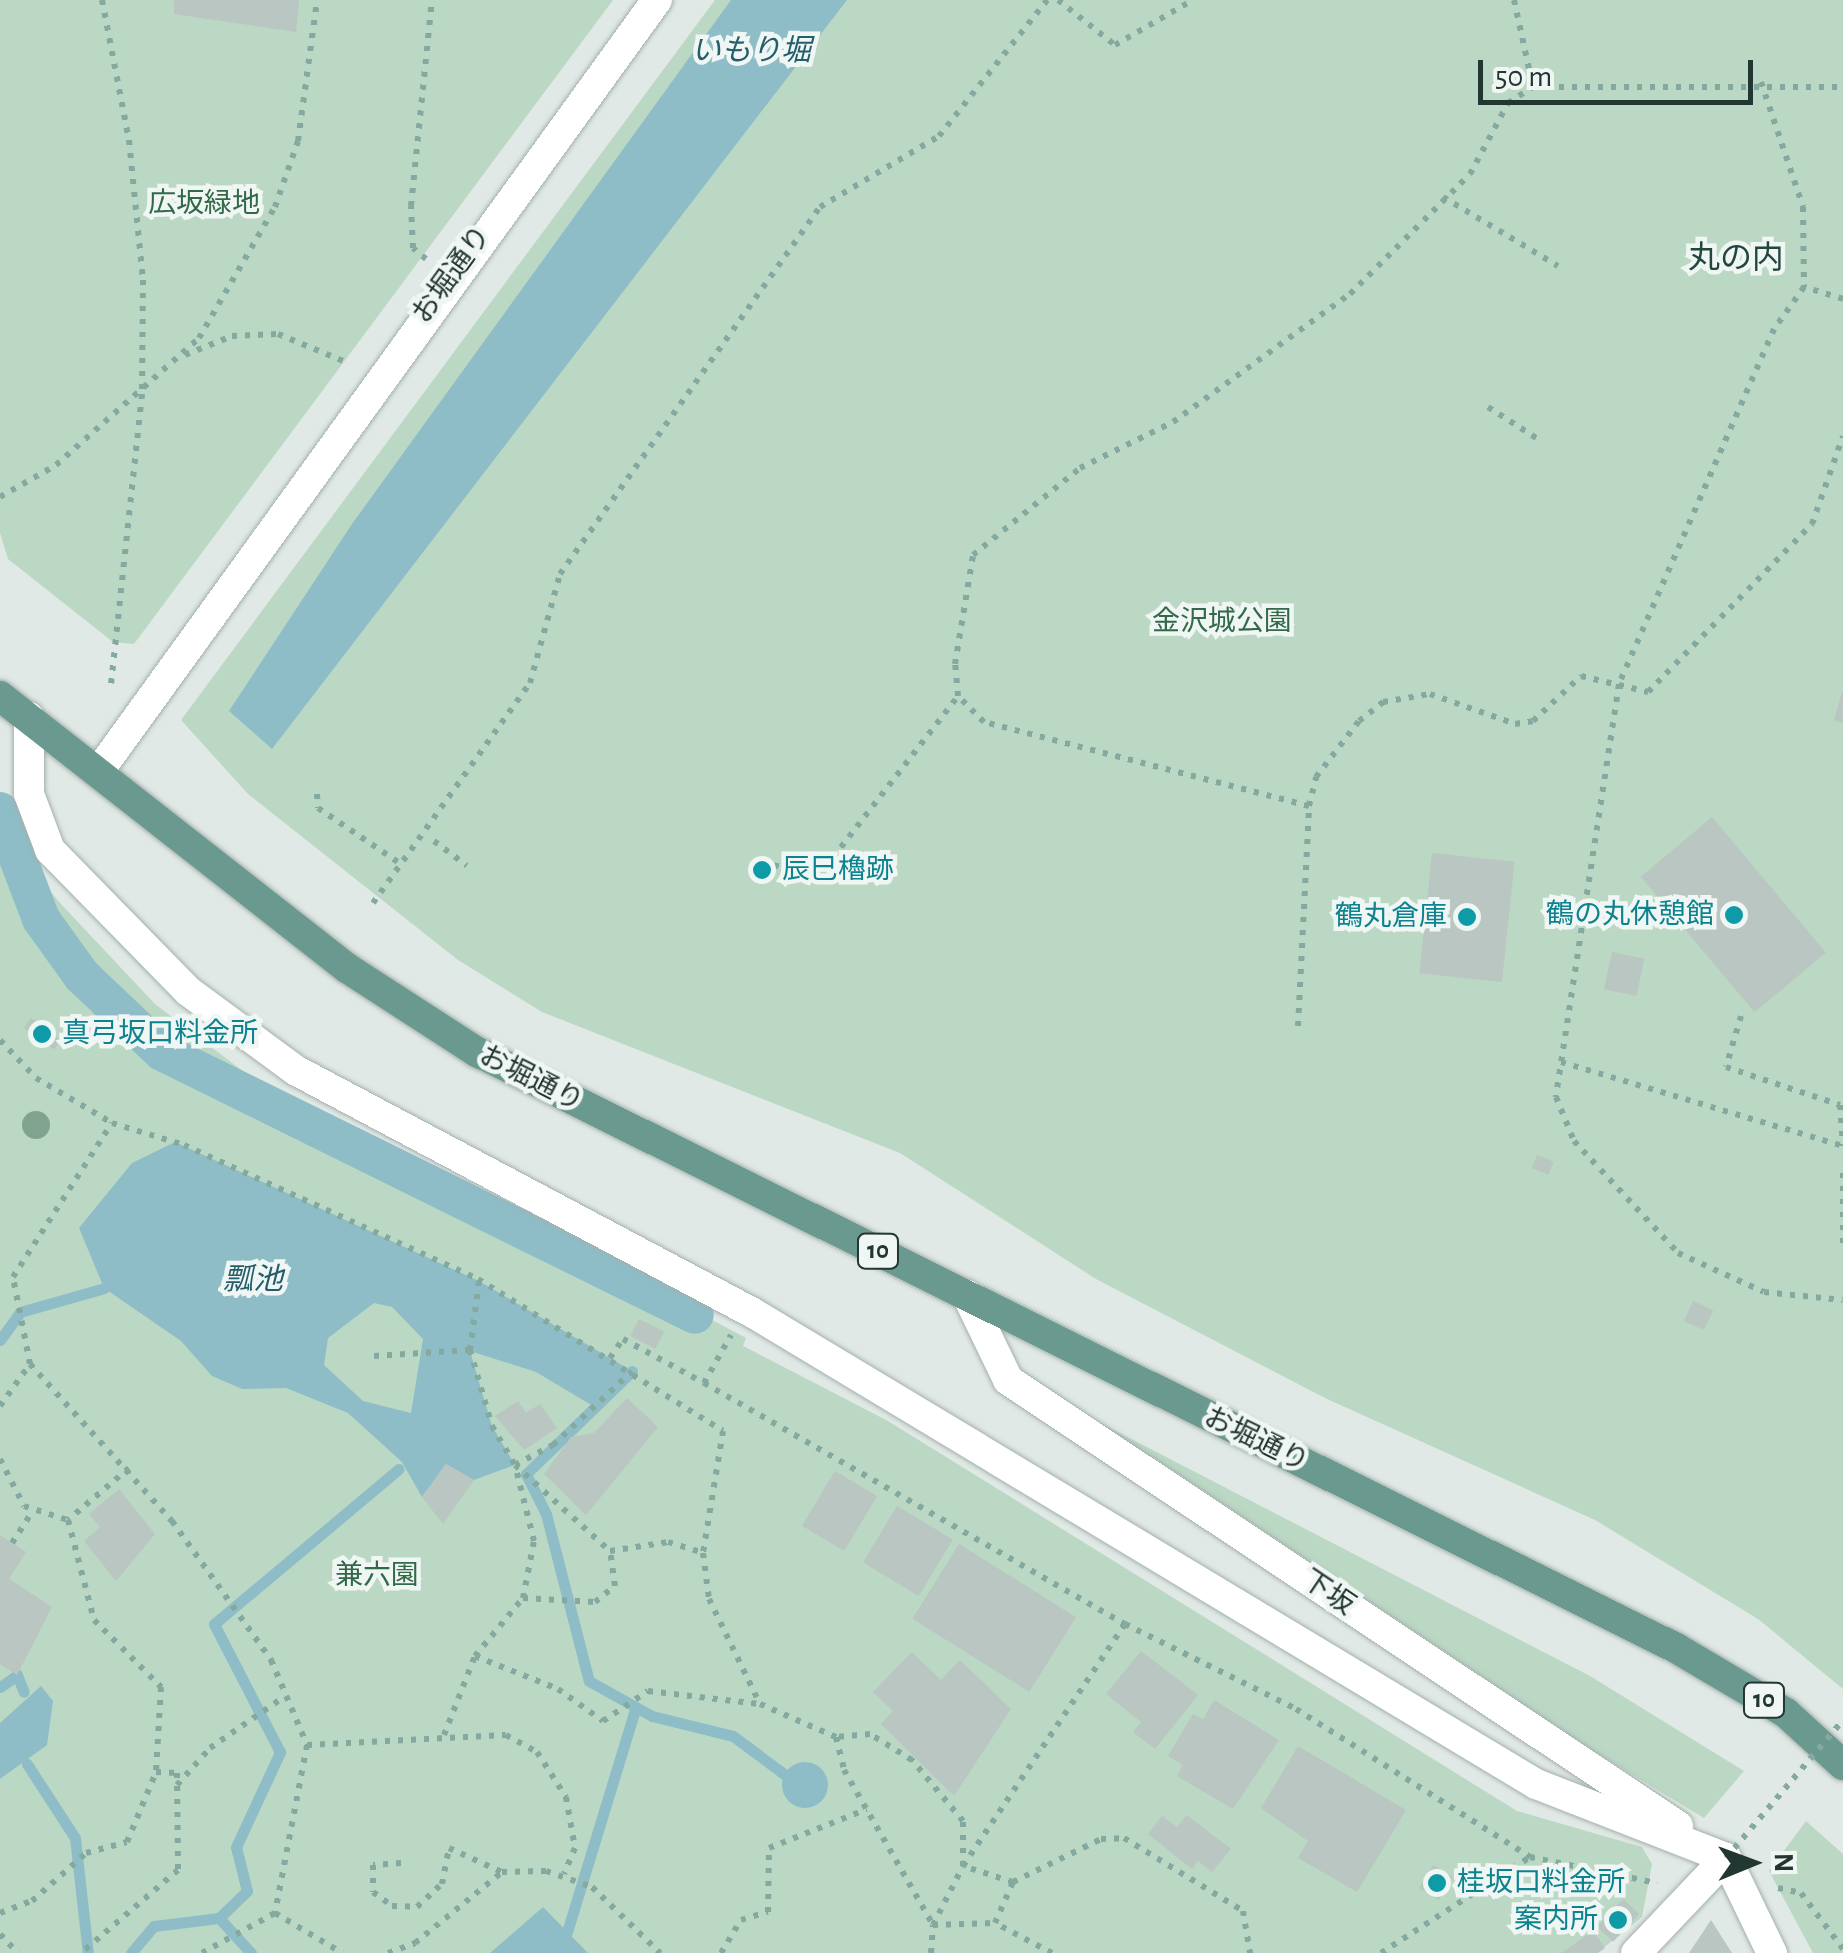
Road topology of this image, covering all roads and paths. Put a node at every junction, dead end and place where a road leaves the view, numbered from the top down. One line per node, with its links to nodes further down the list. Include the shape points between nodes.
1 (102, 0): 19 (path, via 129,140)
2 (318, 0): 17 (path, via 298,141 274,206)
3 (432, 0): 13 (path, via 411,206 413,248)
4 (657, 0): 29 (street, お堀通り)
5 (1047, 0): 33 (path, via 939,136 820,207 560,574 530,684)
6 (1058, 0): 7 (path, via 1115,45)
7 (1193, 0)
8 (1514, 0): 10 (path)
9 (1761, 81): 10 (path); 11 (path); 15 (path, via 1803,207)
10 (1533, 87): 12 (path, via 1508,103 1470,174)
11 (1843, 87)
12 (1442, 196): 14 (path); 27 (path, via 1350,294 1173,422 1080,468 986,538 966,580)
13 (426, 259)
14 (1558, 266)
15 (1804, 287): 16 (path); 25 (path, via 1774,329)
16 (1843, 299)
17 (179, 358): 18 (path, via 232,336 278,334); 19 (path)
18 (348, 363)
19 (142, 394): 23 (path); 24 (path)
20 (1488, 407): 22 (path)
21 (1843, 436): 25 (path, via 1812,524 1648,692)
22 (1541, 440)
23 (0, 497)
24 (111, 684)
25 (1619, 684): 31 (path, via 1581,676 1533,721 1514,724 1430,694 1384,702 1336,748); 40 (path)
26 (0, 696): 28 (main road, 10)
27 (958, 696): 31 (path, via 984,722 1023,735); 34 (path, via 817,878)
28 (28, 717): 29 (main road, 10); 48 (street, via 34,823 50,850 220,1018 295,1070)
29 (100, 772): 46 (main road, お堀通り / 10, via 348,968 477,1052)
30 (317, 794): 33 (path, via 318,808)
31 (1309, 806): 38 (path)
32 (434, 841): 35 (path)
33 (401, 864): 36 (path)
34 (774, 865)
35 (467, 866)
36 (373, 903)
37 (1741, 1016): 42 (path, via 1726,1067 1840,1104)
38 (1298, 1026)
39 (0, 1040): 41 (path, via 36,1078)
40 (1561, 1062): 42 (path); 47 (path, via 1561,1123 1678,1253 1764,1292)
41 (112, 1124): 45 (path, via 184,1145); 52 (path, via 13,1277)
42 (1843, 1146)
43 (1843, 1173): 44 (path)
44 (1843, 1250)
45 (480, 1281): 49 (path); 51 (path)
46 (967, 1296): 73 (main road, お堀通り / 10, via 1676,1648 1786,1713); 78 (street, 下坂, via 1008,1380)
47 (1843, 1300)
48 (753, 1314): 54 (path); 78 (street, via 1536,1784)
49 (470, 1350): 50 (path); 57 (path, via 492,1426)
50 (374, 1356)
51 (610, 1358): 53 (path); 54 (path, via 623,1339)
52 (30, 1364): 55 (path); 58 (path)
53 (632, 1371): 57 (path, via 568,1433); 63 (path, via 724,1431)
54 (704, 1382): 65 (path)
55 (0, 1406)
56 (0, 1459): 59 (path)
57 (516, 1465): 62 (path); 64 (path, via 534,1542)
58 (129, 1468): 60 (path); 67 (path, via 234,1609)
59 (33, 1510): 60 (path); 61 (path)
60 (68, 1520): 74 (path, via 94,1620 161,1687)
61 (12, 1543)
62 (610, 1552): 63 (path, via 668,1542); 64 (path, via 616,1586 595,1602)
63 (703, 1553): 68 (path, via 710,1599)
64 (523, 1598): 66 (path)
65 (1125, 1624): 77 (path, via 1296,1709); 80 (path)
66 (475, 1656): 68 (path, via 558,1689 603,1721 648,1691); 70 (path)
67 (285, 1696): 72 (path); 75 (path)
68 (760, 1704): 71 (path)
69 (1843, 1720): 78 (path, bridge)
70 (444, 1735): 72 (path); 82 (path, via 506,1735 537,1752 566,1797 575,1848)
71 (836, 1738): 76 (path); 80 (path, via 870,1734 912,1760 963,1821)
72 (307, 1745): 87 (path)
73 (1843, 1765)
74 (156, 1772): 75 (path, via 176,1774); 86 (path, via 127,1842 86,1853 32,1900)
75 (176, 1786): 92 (path, via 178,1870)
76 (867, 1810): 89 (path); 98 (path, via 769,1848 768,1912 740,1920)
77 (1530, 1857): 84 (path, via 1602,1865); 102 (path)
78 (1726, 1858): 103 (street); 104 (street)
79 (401, 1863): 81 (path, via 374,1865 373,1892 392,1906 417,1907 442,1884 449,1848)
80 (964, 1866): 83 (path); 89 (path)
81 (502, 1872): 82 (path); 96 (path, via 415,1943)
82 (564, 1874): 97 (path, via 592,1887)
83 (1013, 1882): 88 (path); 101 (path, via 1101,1839 1124,1838 1243,1911)
84 (1650, 1885)
85 (1767, 1886): 91 (path, via 1801,1893)
86 (0, 1913)
87 (274, 1913): 94 (path); 95 (path)
88 (995, 1923): 89 (path); 100 (path)
89 (934, 1924): 99 (path)
90 (0, 1934): 93 (path)
91 (1843, 1949)
92 (81, 1952)
93 (18, 1953)
94 (202, 1953)
95 (342, 1953)
96 (388, 1953)
97 (660, 1953)
98 (720, 1953)
99 (931, 1953)
100 (1052, 1953)
101 (1250, 1953)
102 (1381, 1953)
103 (1636, 1953)
104 (1772, 1953)

